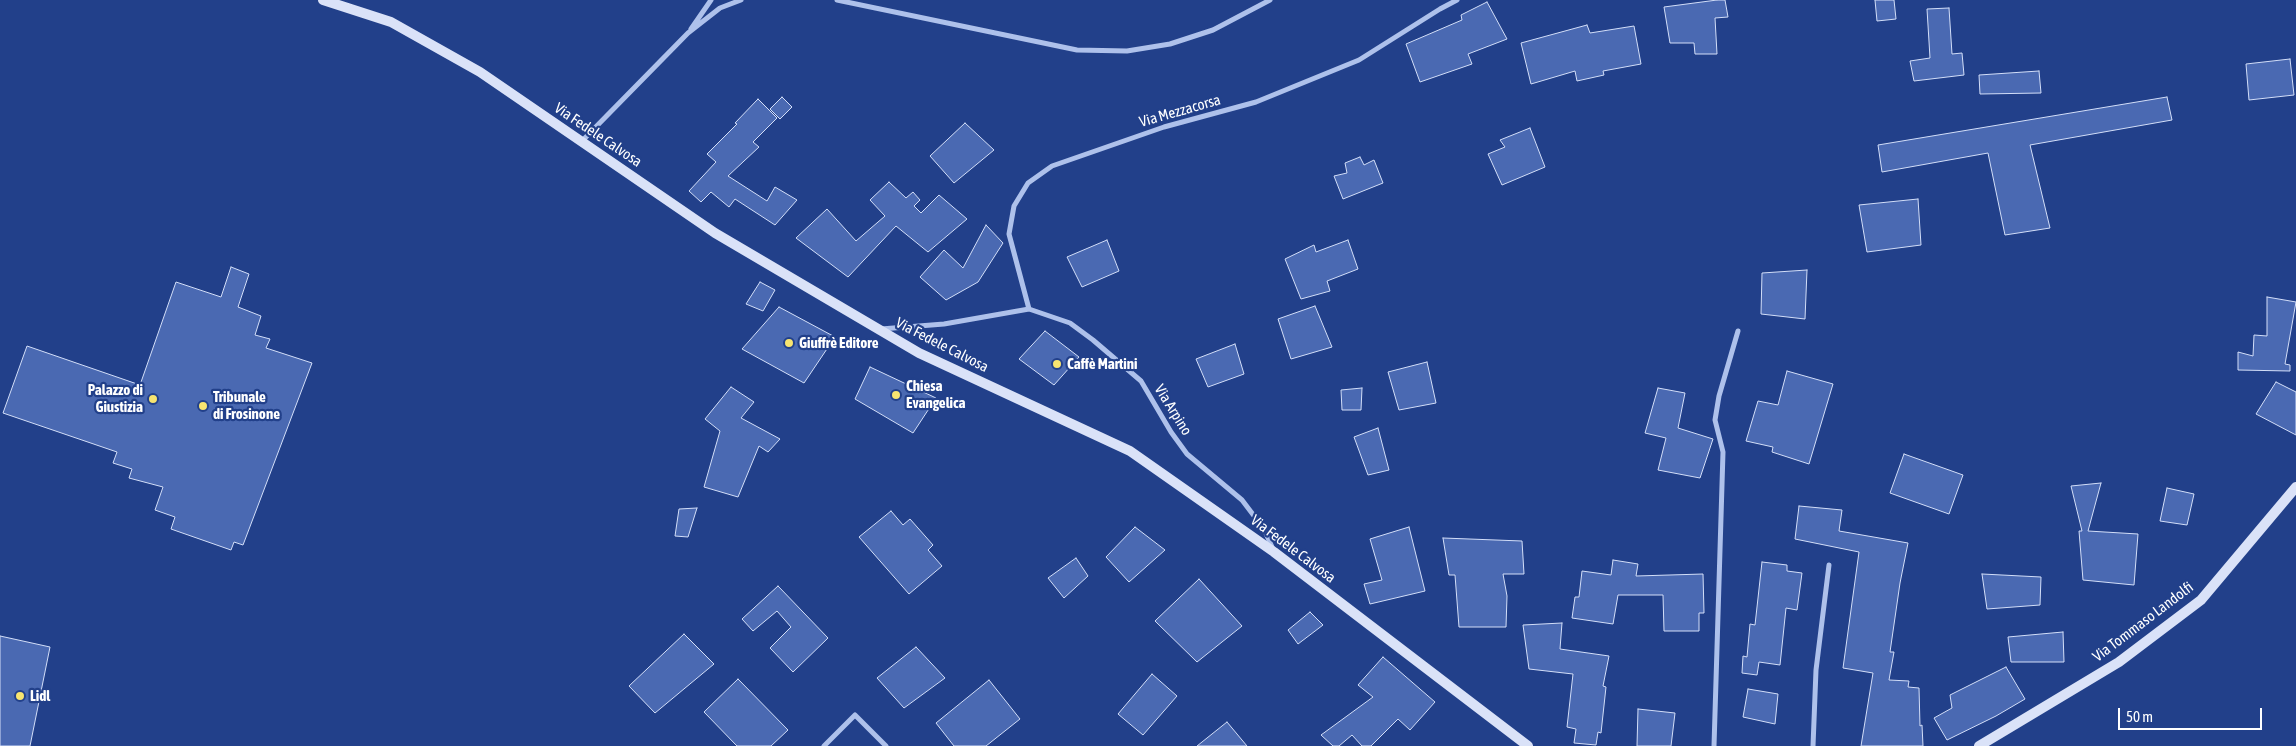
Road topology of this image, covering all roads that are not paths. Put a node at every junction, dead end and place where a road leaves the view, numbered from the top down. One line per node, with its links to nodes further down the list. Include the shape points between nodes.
1 (323, 0): 8 (street, Via Fedele Calvosa, via 391,22 480,72)
2 (711, 0): 7 (street)
3 (741, 0): 7 (street, via 720,8)
4 (837, 0): 5 (street, via 1077,50 1127,51 1170,44 1213,30)
5 (1270, 0)
6 (1457, 0): 9 (street, Via Mezzacorsa, via 1359,60 1256,102 1164,127 1052,166 1028,183 1014,206 1009,234)
7 (688, 33): 8 (street)
8 (581, 142): 10 (street, Via Fedele Calvosa, via 715,233)
9 (1029, 309): 10 (street, via 944,324); 13 (street, Via Arpino, via 1070,324 1141,381 1187,454 1242,500 1264,528)
10 (878, 329): 13 (street, Via Fedele Calvosa, via 919,353 1130,450)
11 (1738, 331): 18 (street, via 1715,420 1723,452)
12 (2296, 487): 20 (street, Via Tommaso Landolfi, via 2201,600 2119,662)
13 (1274, 552): 17 (street, Via Fedele Calvosa)
14 (1828, 565): 19 (street, via 1816,670)
15 (824, 746): 16 (street, via 855,714)
16 (886, 746)
17 (1528, 746)
18 (1714, 746)
19 (1812, 746)
20 (1979, 746)

